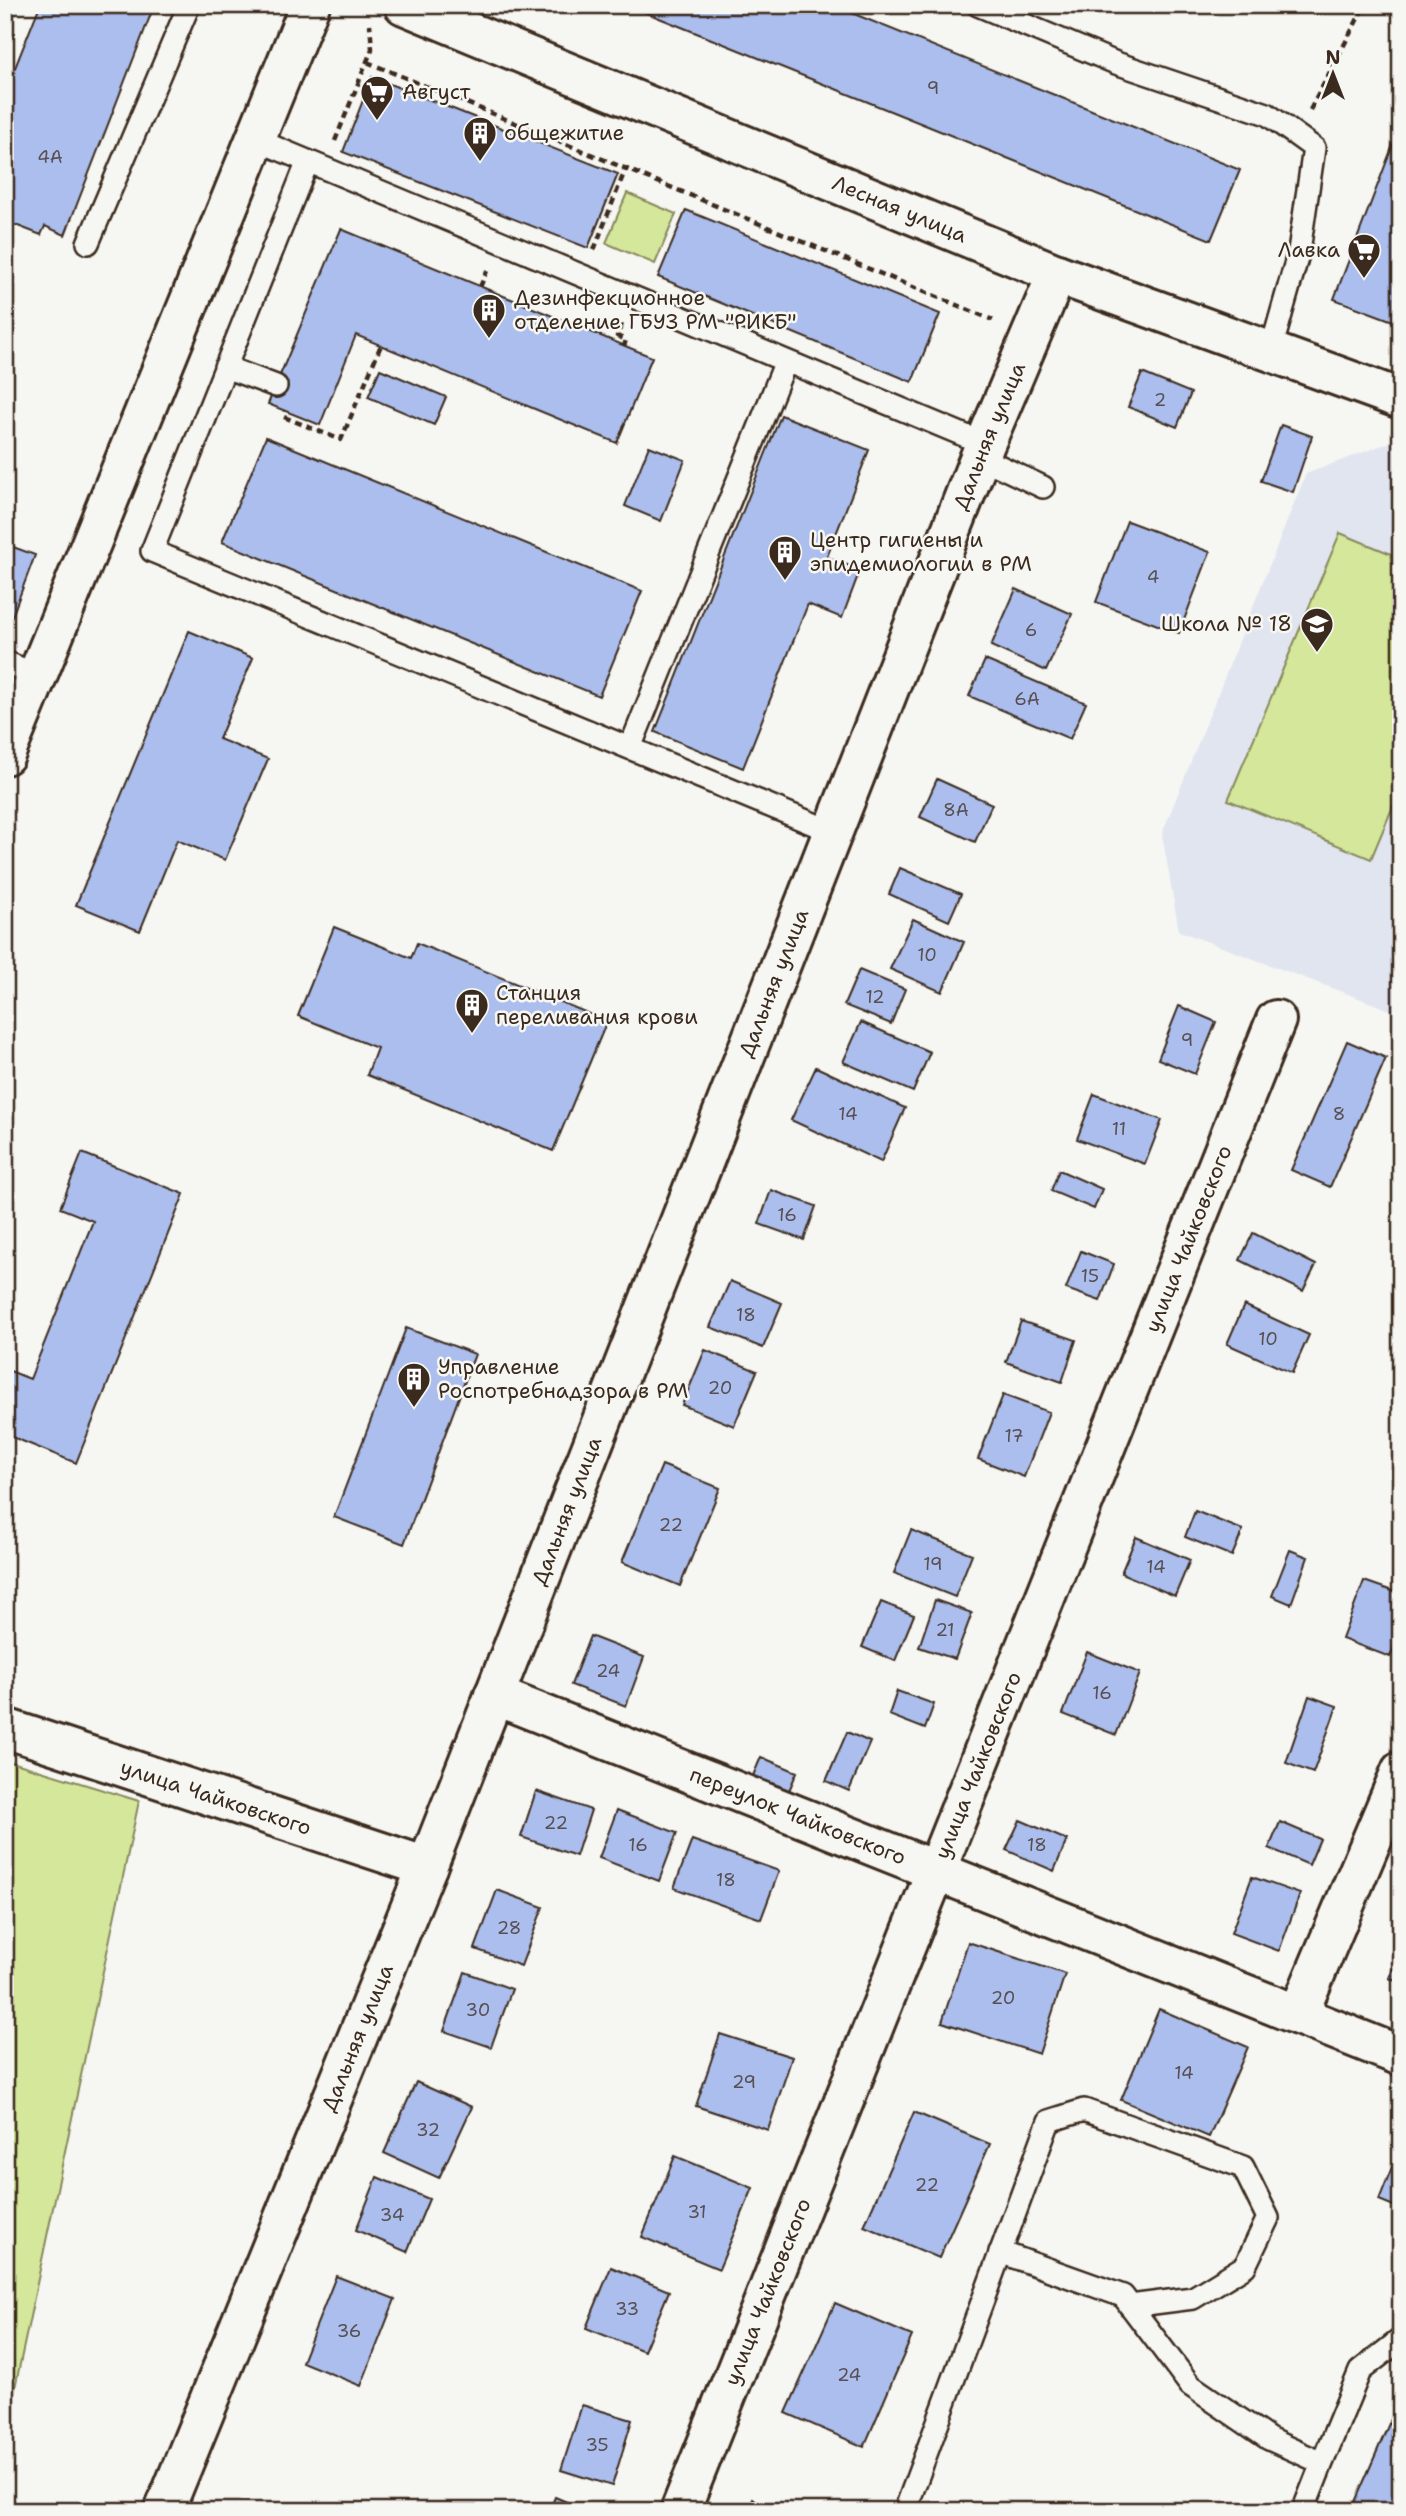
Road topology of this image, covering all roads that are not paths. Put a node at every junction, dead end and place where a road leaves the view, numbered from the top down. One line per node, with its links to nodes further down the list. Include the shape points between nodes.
1 (189, 5): 7 (lane)
2 (310, 5): 5 (street)
3 (404, 5): 8 (street, Лесная улица)
4 (978, 5): 9 (lane, via 1116,63 1267,114 1314,148 1299,251)
5 (257, 140): 6 (lane); 16 (street)
6 (316, 165): 10 (lane); 11 (lane)
7 (88, 243)
8 (1057, 274): 9 (street, Лесная улица); 14 (street, Дальняя улица)
9 (1271, 350): 13 (street, Лесная улица)
10 (786, 361): 14 (lane); 17 (lane)
11 (225, 367): 12 (lane); 17 (lane, via 152,551)
12 (273, 385)
13 (1401, 399)
14 (982, 451): 15 (lane); 19 (street, Дальняя улица)
15 (1043, 487)
16 (21, 668): 18 (street)
17 (630, 748): 19 (lane)
18 (5, 755)
19 (833, 832): 21 (street, Дальняя улица)
20 (1276, 1020): 25 (street, улица Чайковского)
21 (494, 1695): 24 (street, Дальняя улица); 25 (street, переулок Чайковского)
22 (5, 1728): 24 (street, улица Чайковского)
23 (1401, 1771): 26 (street)
24 (427, 1867): 32 (street, Дальняя улица)
25 (935, 1871): 26 (street, переулок Чайковского); 33 (street, улица Чайковского)
26 (1297, 2015): 27 (street, переулок Чайковского)
27 (1401, 2056)
28 (1000, 2252): 29 (lane, via 1123,2296); 29 (lane, via 1049,2121 1084,2110 1243,2167 1268,2218 1245,2266 1194,2298); 34 (lane)
29 (1130, 2306): 31 (lane, via 1190,2385 1269,2439)
30 (1401, 2339): 31 (lane, via 1360,2371)
31 (1322, 2463): 35 (lane)
32 (164, 2511)
33 (680, 2511)
34 (905, 2511)
35 (1303, 2511)

